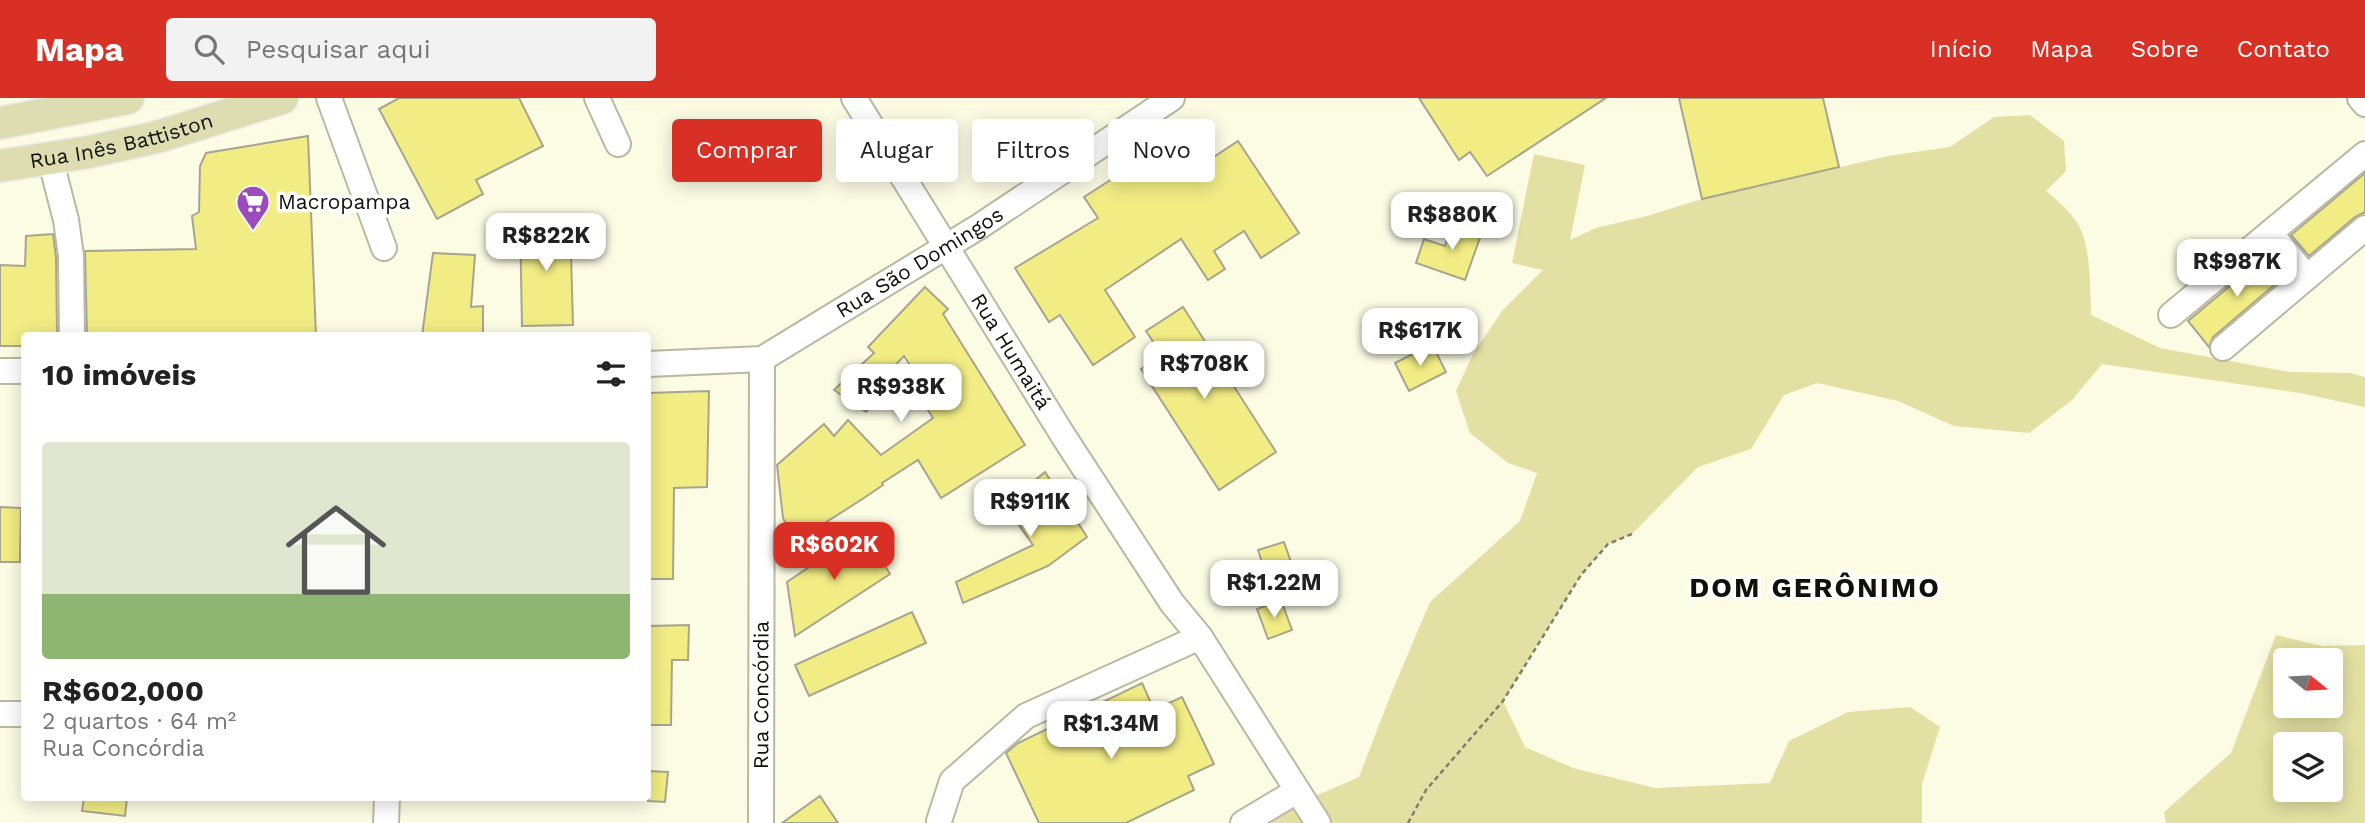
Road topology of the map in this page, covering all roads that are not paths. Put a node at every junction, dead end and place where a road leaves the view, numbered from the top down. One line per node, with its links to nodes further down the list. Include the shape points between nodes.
1 (128, 98): 9 (main road)
2 (282, 98): 12 (main road, Rua Inês Battiston, via 157,137)
3 (329, 98): 17 (street)
4 (597, 98): 10 (street)
5 (854, 98): 16 (street, Rua Humaitá)
6 (1172, 98): 16 (street, Rua São Domingos)
7 (2360, 98): 8 (street)
8 (2365, 104)
9 (0, 123)
10 (618, 144)
11 (2365, 154): 15 (street)
12 (50, 158): 13 (main road, Rua Inês Battiston); 20 (street, via 71,256)
13 (0, 166)
14 (2365, 228): 18 (street)
15 (2270, 233): 18 (street); 19 (street)
16 (946, 245): 22 (street, Rua São Domingos); 26 (street, Rua Humaitá, via 1064,437 1172,603)
17 (384, 248)
18 (2307, 277): 21 (street)
19 (2171, 315)
20 (72, 332)
21 (2223, 348)
22 (762, 359): 23 (street, Rua São Domingos); 33 (street, Rua Concórdia)
23 (651, 363)
24 (0, 371): 25 (street)
25 (21, 371)
26 (1200, 637): 29 (street, Rua Humaitá); 31 (street, via 1026,716 952,781)
27 (0, 714): 28 (street)
28 (21, 714)
29 (1297, 791): 34 (street); 35 (street, Rua Humaitá)
30 (387, 801): 32 (street)
31 (939, 821)
32 (386, 823)
33 (761, 823)
34 (1244, 823)
35 (1318, 823)

